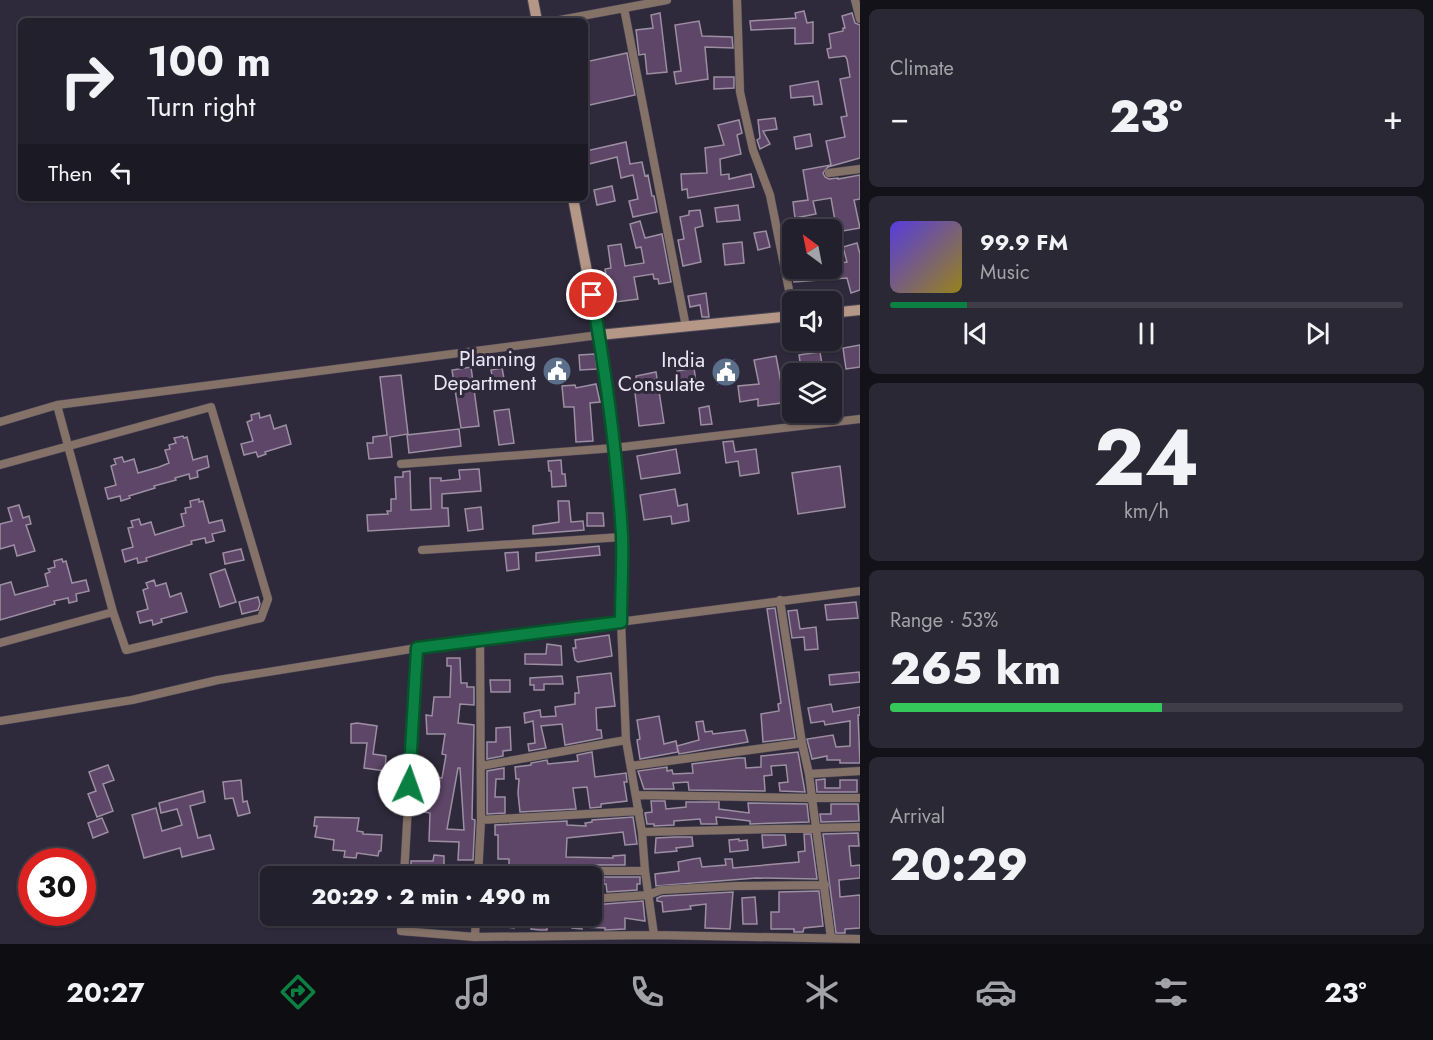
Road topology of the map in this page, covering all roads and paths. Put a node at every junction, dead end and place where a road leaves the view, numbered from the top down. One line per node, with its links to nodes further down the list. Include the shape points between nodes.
1 (533, 0): 6 (street)
2 (667, 0): 5 (street)
3 (737, 0): 12 (street, via 740,92 753,150 770,195)
4 (855, 0): 8 (street)
5 (624, 8): 7 (street); 16 (street)
6 (536, 18)
7 (571, 18)
8 (860, 20)
9 (860, 169): 10 (street)
10 (829, 173)
11 (574, 201): 17 (street)
12 (789, 291)
13 (860, 310): 14 (street)
14 (842, 312)
15 (782, 317): 16 (street)
16 (686, 327): 17 (street)
17 (599, 335): 18 (street); 22 (street)
18 (57, 405): 20 (street); 21 (street)
19 (860, 419): 22 (street)
20 (0, 422)
21 (68, 446): 24 (street); 29 (street); 29 (street, via 211,407 268,599 261,618 126,650)
22 (614, 448): 23 (street); 25 (street)
23 (401, 464)
24 (0, 465)
25 (622, 537): 26 (street); 30 (street)
26 (422, 550)
27 (860, 591): 28 (street)
28 (780, 600): 30 (street); 36 (street)
29 (113, 612): 32 (street)
30 (621, 622): 31 (street); 35 (street)
31 (480, 639): 33 (street); 37 (street)
32 (0, 643)
33 (417, 648): 34 (street); 49 (street)
34 (0, 721)
35 (626, 740): 37 (street); 38 (street)
36 (802, 742): 38 (street); 40 (street)
37 (481, 766): 45 (street)
38 (631, 766): 41 (street)
39 (860, 771): 40 (street)
40 (809, 774): 42 (street)
41 (637, 795): 42 (street); 44 (street)
42 (812, 798): 43 (street); 47 (street)
43 (860, 798)
44 (639, 811): 45 (street); 48 (street)
45 (482, 820): 50 (street)
46 (860, 827): 47 (street)
47 (816, 828): 48 (street); 53 (street)
48 (642, 832): 51 (street)
49 (405, 866)
50 (479, 866)
51 (645, 871): 52 (street); 54 (street)
52 (602, 872)
53 (825, 885): 54 (street, via 661,890); 60 (street)
54 (648, 895): 55 (street); 58 (street)
55 (602, 898)
56 (401, 926): 59 (street, via 401,931)
57 (476, 926): 59 (street)
58 (654, 935): 59 (street); 60 (street)
59 (475, 937)
60 (831, 938): 61 (street)
61 (860, 939)

